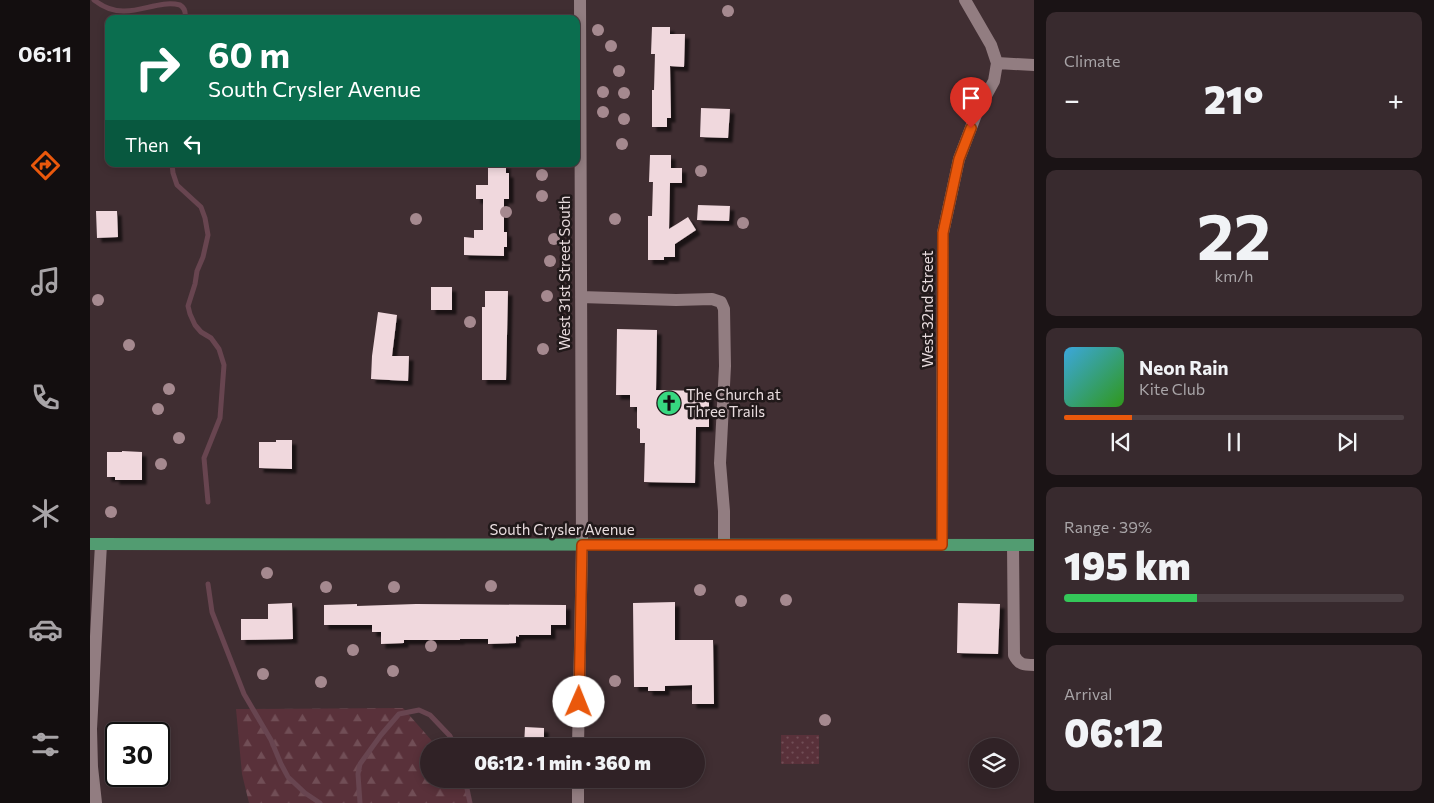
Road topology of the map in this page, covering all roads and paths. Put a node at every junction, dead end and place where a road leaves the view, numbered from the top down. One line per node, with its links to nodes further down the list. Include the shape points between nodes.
1 (580, 0): 5 (street, West 31st Street South)
2 (966, 0): 3 (street, via 991,45)
3 (997, 63): 4 (street); 9 (street, West 32nd Street, via 994,81 977,112 959,159 943,233)
4 (1034, 65)
5 (581, 297): 7 (street, West 31st Street South); 8 (street, via 712,299 721,302 724,309 725,366 720,463)
6 (95, 544): 7 (main road, South Crysler Avenue); 15 (street, via 91,729)
7 (582, 545): 8 (main road, South Crysler Avenue); 13 (street, West 31st Street South)
8 (724, 545): 9 (main road, South Crysler Avenue)
9 (942, 545): 10 (main road, South Crysler Avenue)
10 (1013, 545): 11 (main road, South Crysler Avenue); 12 (street, via 1014,655 1023,665)
11 (1034, 545)
12 (1034, 666)
13 (578, 738)
14 (578, 788): 16 (street)
15 (96, 803)
16 (578, 803)

